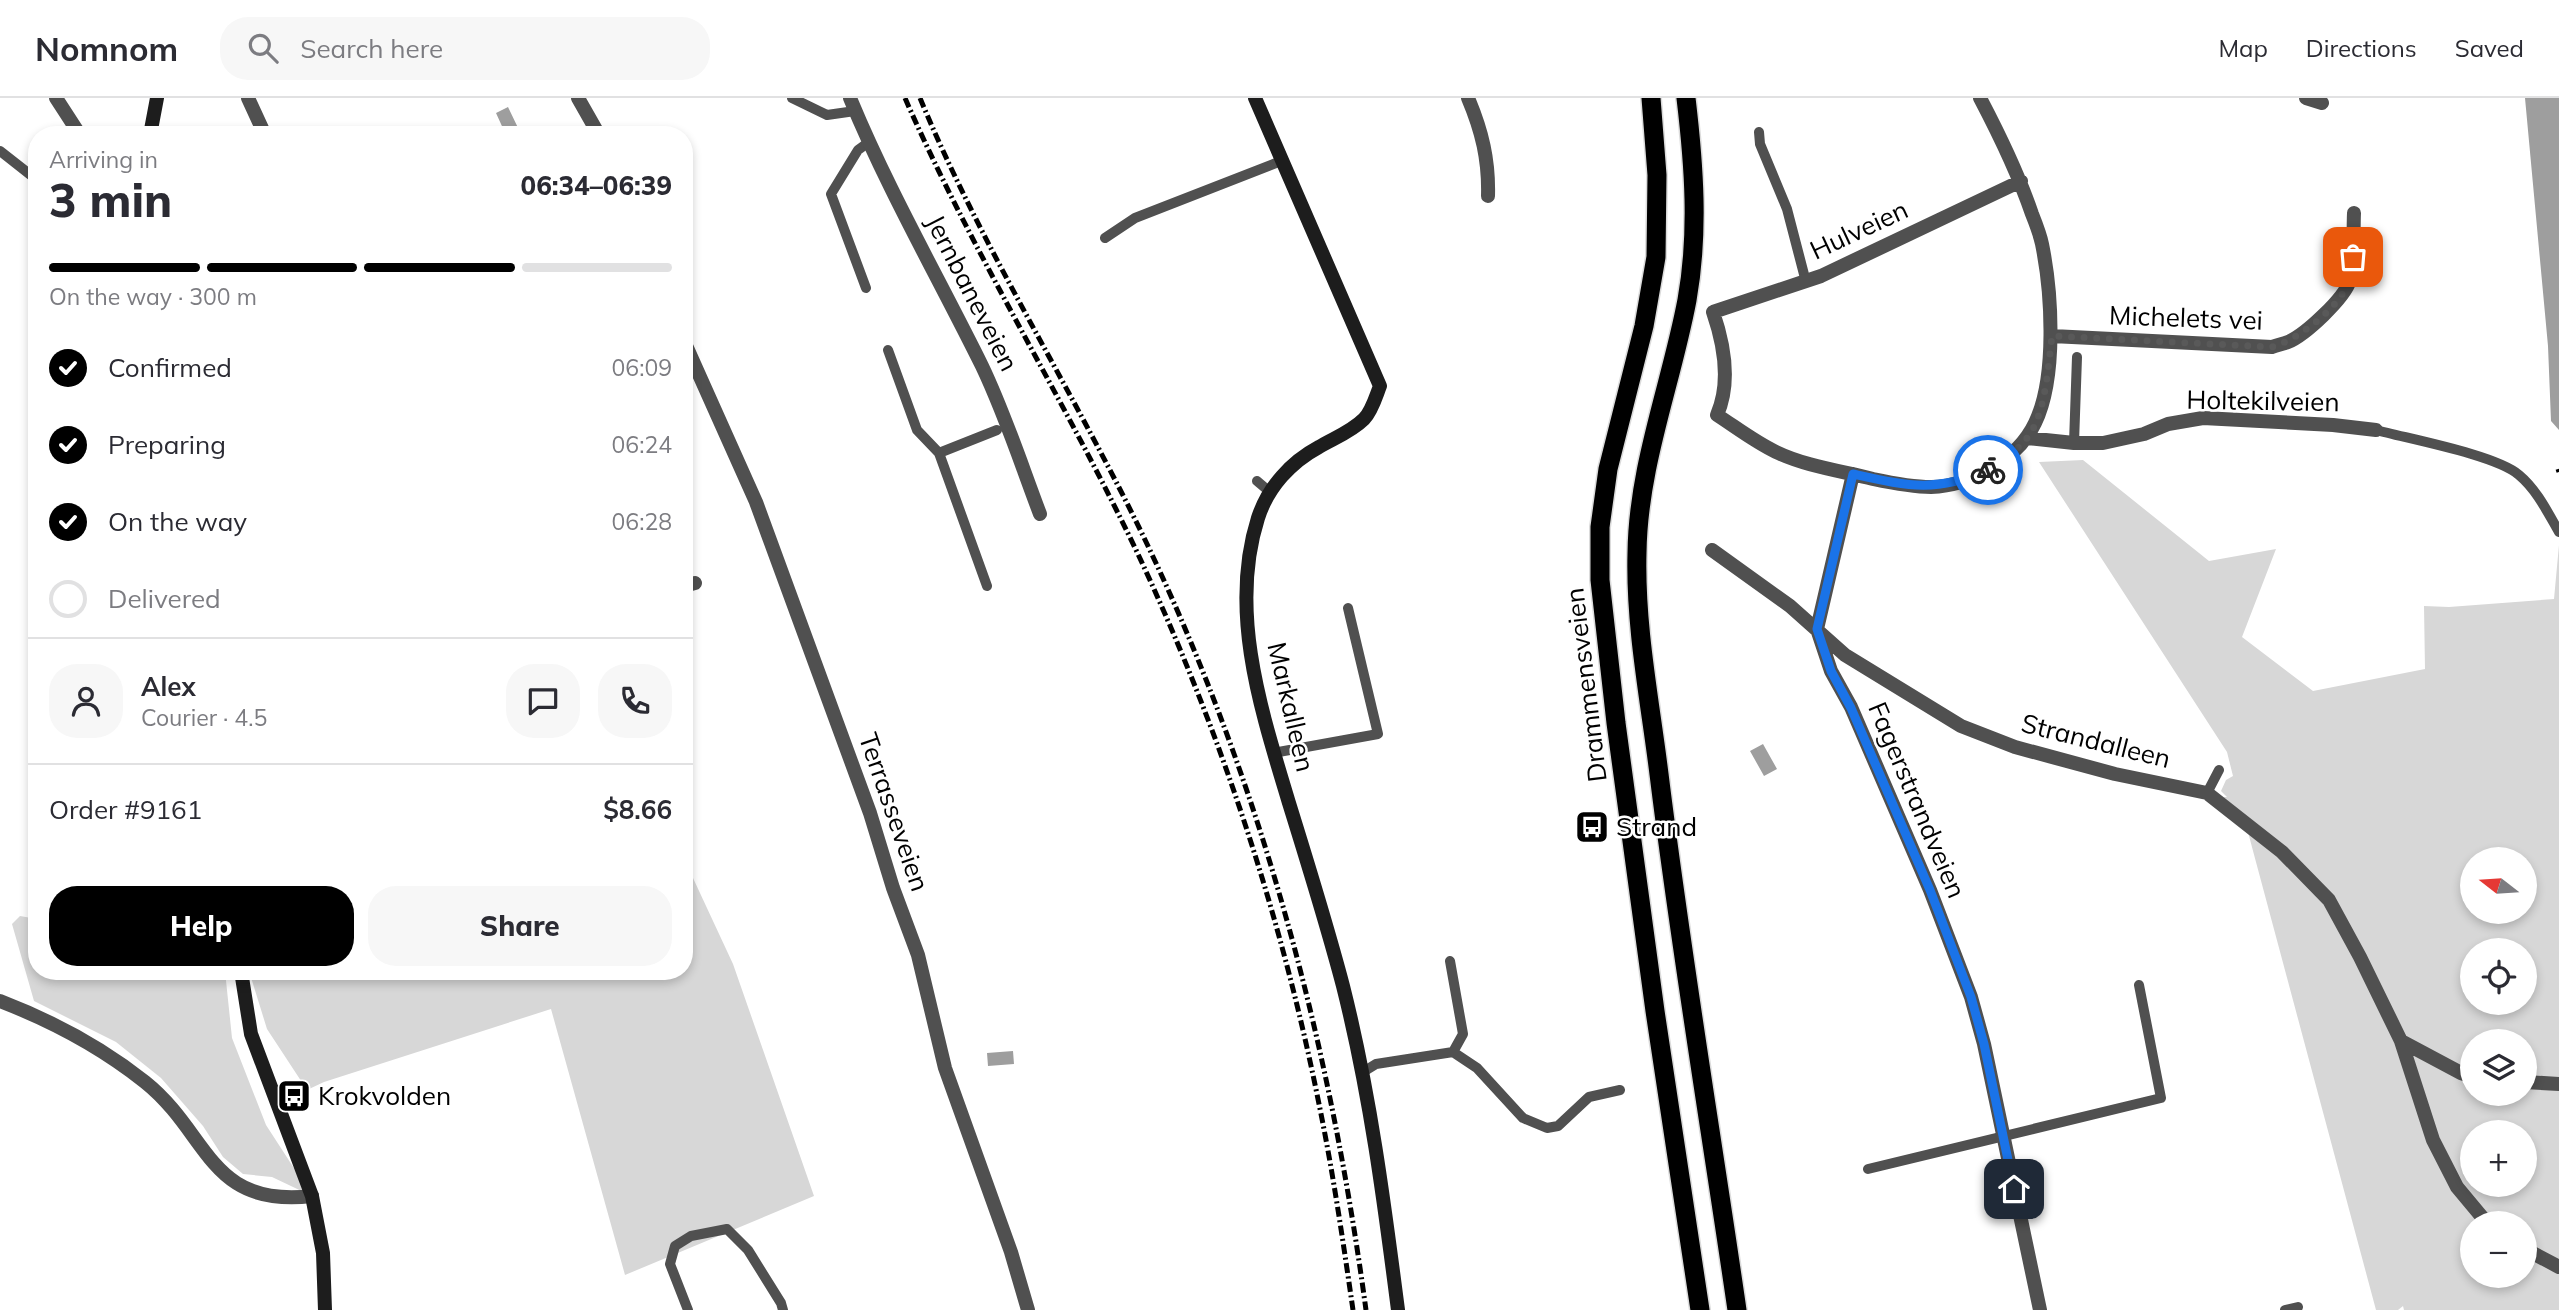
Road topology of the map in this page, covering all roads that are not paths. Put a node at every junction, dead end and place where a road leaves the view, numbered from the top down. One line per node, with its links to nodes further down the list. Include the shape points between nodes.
1 (56, 98): 14 (street)
2 (157, 98): 15 (main road)
3 (248, 98): 16 (street)
4 (578, 98): 17 (street)
5 (792, 98): 13 (lane, via 827,115)
6 (1255, 98): 21 (main road, Markalleen)
7 (1468, 98): 24 (street, via 1484,142)
8 (1651, 98): 73 (highway, Drammensveien, via 1657,175 1656,257 1644,326 1606,478 1600,580 1654,1011)
9 (1686, 98): 74 (highway, via 1695,219 1693,260 1680,336 1644,475 1637,578 1665,824)
10 (1980, 98): 23 (street)
11 (2306, 98): 12 (street)
12 (2322, 103)
13 (853, 105): 19 (street, Jernbaneveien)
14 (74, 126)
15 (152, 126)
16 (261, 126)
17 (594, 126)
18 (1759, 132): 27 (lane, via 1787,209)
19 (869, 142): 28 (lane, via 858,150 831,194); 41 (street, Jernbaneveien, via 998,401)
20 (0, 152): 22 (lane)
21 (1281, 161): 26 (lane, via 1135,218); 40 (main road, Markalleen, via 1380,386 1366,417 1301,459)
22 (28, 173)
23 (2021, 181): 27 (street, Hulveien); 29 (street, via 2042,243)
24 (1488, 196)
25 (2354, 213): 29 (street, Michelets vei, via 2349,283 2314,324 2290,342 2272,347)
26 (1105, 238)
27 (1806, 282): 38 (street, Hulveien, via 1713,312 1725,374 1717,415 1778,453)
28 (866, 288)
29 (2052, 336): 35 (street, via 2037,421)
30 (888, 350): 37 (lane, via 917,430)
31 (2077, 357): 36 (lane)
32 (693, 361): 71 (street, Terrasseveien, via 756,502 870,813 918,955 945,1069)
33 (997, 430): 37 (lane)
34 (2376, 430): 36 (street, Holtekilveien, via 2203,418 2103,443); 42 (lane, via 2498,462 2519,474)
35 (2027, 439): 36 (street, Holtekilveien); 38 (street, via 1989,470 1959,482 1931,487)
36 (2074, 443)
37 (939, 453): 44 (lane)
38 (1853, 474): 46 (street)
39 (1257, 481): 40 (lane)
40 (1270, 492): 47 (main road, Markalleen, via 1254,536 1248,618 1258,696)
41 (1040, 514)
42 (2559, 532)
43 (1712, 550): 46 (street, Strandalleen)
44 (987, 586)
45 (1348, 608): 47 (lane, via 1378,734)
46 (1817, 629): 49 (street, Strandalleen, via 1845,655 1961,726 2015,747); 61 (street, Fagerstrandveien, via 1831,671 1955,952 1984,1044)
47 (1273, 753): 56 (main road, Markalleen, via 1325,922)
48 (2218, 770): 49 (lane)
49 (2207, 793): 54 (street, Strandalleen, via 2282,852 2329,901)
50 (1450, 961): 55 (lane, via 1463,1034)
51 (242, 980): 63 (main road, via 254,1044)
52 (2139, 985): 61 (lane, via 2161,1098)
53 (0, 1001): 63 (street, via 60,1026 147,1084 174,1110 210,1159 241,1187 263,1195)
54 (2401, 1041): 57 (street); 64 (street, Strandalleen, via 2433,1140 2457,1187)
55 (1453, 1052): 56 (lane, via 1376,1063); 60 (lane, via 1477,1068 1523,1118 1547,1128 1558,1126 1589,1097)
56 (1363, 1072): 72 (main road, Markalleen)
57 (2460, 1073)
58 (2537, 1083): 59 (street)
59 (2559, 1084)
60 (1620, 1090)
61 (2004, 1134): 62 (lane); 75 (street, Fagerstrandveien)
62 (1868, 1169)
63 (312, 1196): 68 (main road, via 323,1253)
64 (2477, 1211)
65 (2537, 1255): 66 (street)
66 (2559, 1267)
67 (2298, 1307): 76 (lane)
68 (325, 1310)
69 (688, 1310): 70 (lane, via 670,1264 675,1246 691,1236 727,1229 748,1250)
70 (783, 1310)
71 (1028, 1310)
72 (1398, 1310)
73 (1700, 1310)
74 (1737, 1310)
75 (2040, 1310)
76 (2285, 1310)

